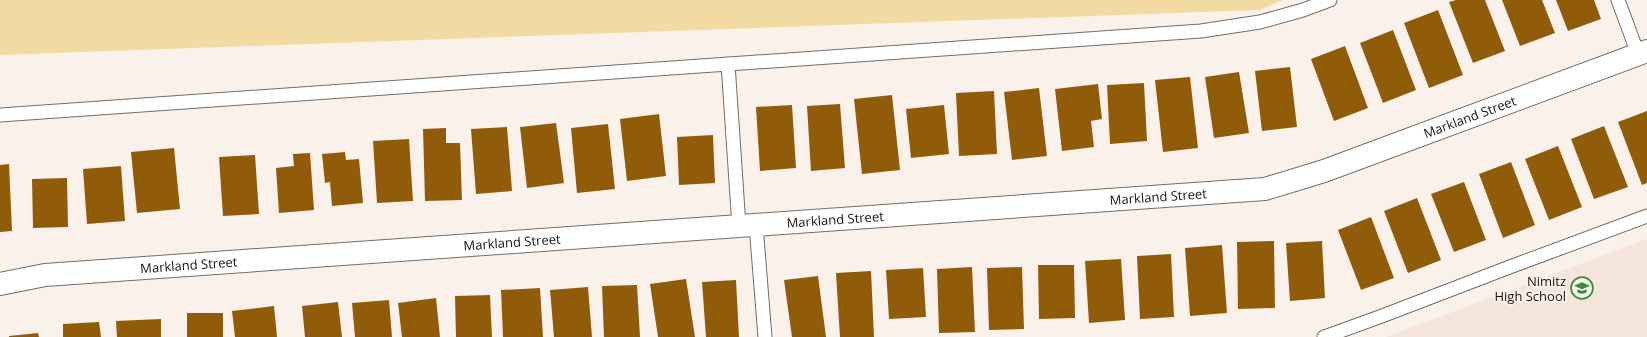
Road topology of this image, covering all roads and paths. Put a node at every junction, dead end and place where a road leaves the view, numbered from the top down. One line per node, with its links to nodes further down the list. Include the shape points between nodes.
1 (1330, 0): 4 (lane, via 1260,22 1201,31)
2 (1618, 0): 3 (lane)
3 (1642, 52): 7 (street, Markland Street, via 1324,171 1265,189)
4 (728, 64): 5 (lane); 7 (lane)
5 (0, 115)
6 (1647, 216): 10 (lane)
7 (747, 226): 8 (street, Markland Street, via 45,275); 9 (lane)
8 (0, 284)
9 (765, 337)
10 (1324, 337)

